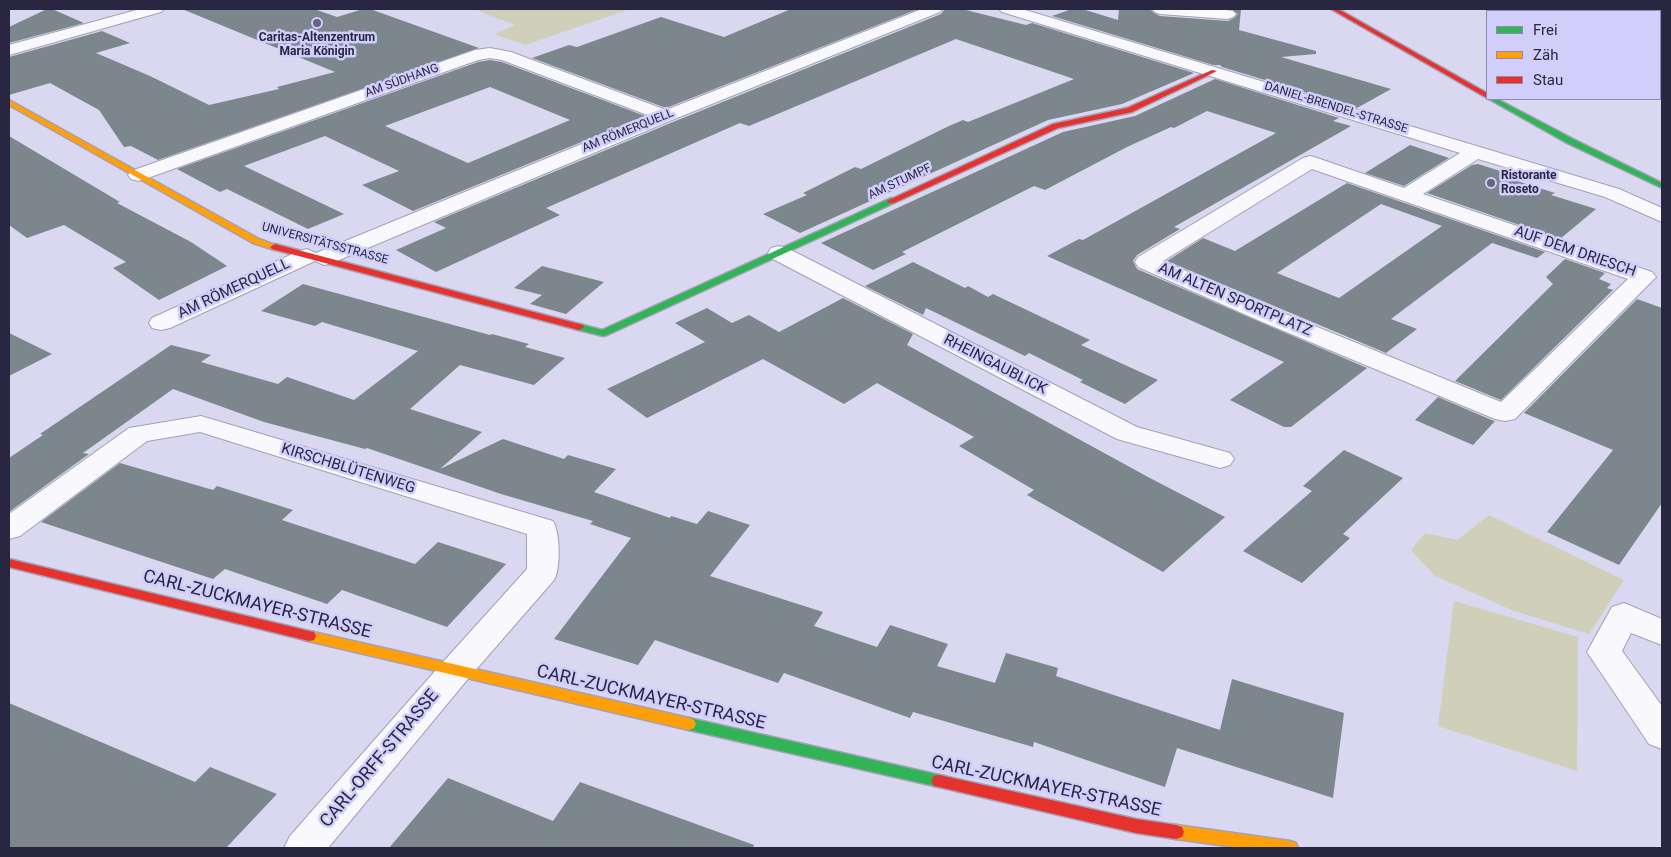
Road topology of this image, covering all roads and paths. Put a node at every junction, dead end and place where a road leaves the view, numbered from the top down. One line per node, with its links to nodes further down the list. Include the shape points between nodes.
1 (156, 9): 7 (street)
2 (935, 9): 12 (street, AM RÖMERQUELL)
3 (1007, 9): 8 (street, DANIEL-BRENDEL-STRASSE)
4 (1160, 9): 6 (street)
5 (1334, 9): 9 (street)
6 (1228, 14)
7 (9, 50)
8 (1214, 71): 13 (street, DANIEL-BRENDEL-STRASSE); 18 (street, AM STUMPF, via 1129,110 1056,126)
9 (1486, 95)
10 (1494, 100): 15 (street)
11 (9, 102): 14 (street, UNIVERSITÄTSSTRASSE)
12 (666, 116): 14 (street, AM SÜDHANG, via 504,55 490,53 475,55); 19 (street, AM RÖMERQUELL)
13 (1477, 151): 16 (street); 17 (street, DANIEL-BRENDEL-STRASSE, via 1612,193)
14 (138, 175): 19 (street, UNIVERSITÄTSSTRASSE, via 256,241)
15 (1662, 186)
16 (1407, 195): 22 (street, AUF DEM DRIESCH, via 1644,277); 22 (street, AM ALTEN SPORTPLATZ, via 1310,162 1146,262)
17 (1662, 216)
18 (779, 253): 21 (street, AM STUMPF); 23 (street, RHEINGAUBLICK, via 1127,433)
19 (315, 257): 20 (street, AM RÖMERQUELL); 21 (street, UNIVERSITÄTSSTRASSE)
20 (161, 323)
21 (603, 333)
22 (1505, 413)
23 (1220, 458)
24 (9, 529): 27 (street, KIRSCHBLÜTENWEG, via 139,434 201,424 542,528 543,572)
25 (9, 563): 27 (street, CARL-ZUCKMAYER-STRASSE)
26 (1662, 633): 28 (street, via 1624,615 1604,652)
27 (456, 671): 29 (street, CARL-ORFF-STRASSE); 30 (street, CARL-ZUCKMAYER-STRASSE, via 1136,826)
28 (1662, 734)
29 (304, 848)
30 (1290, 848)

